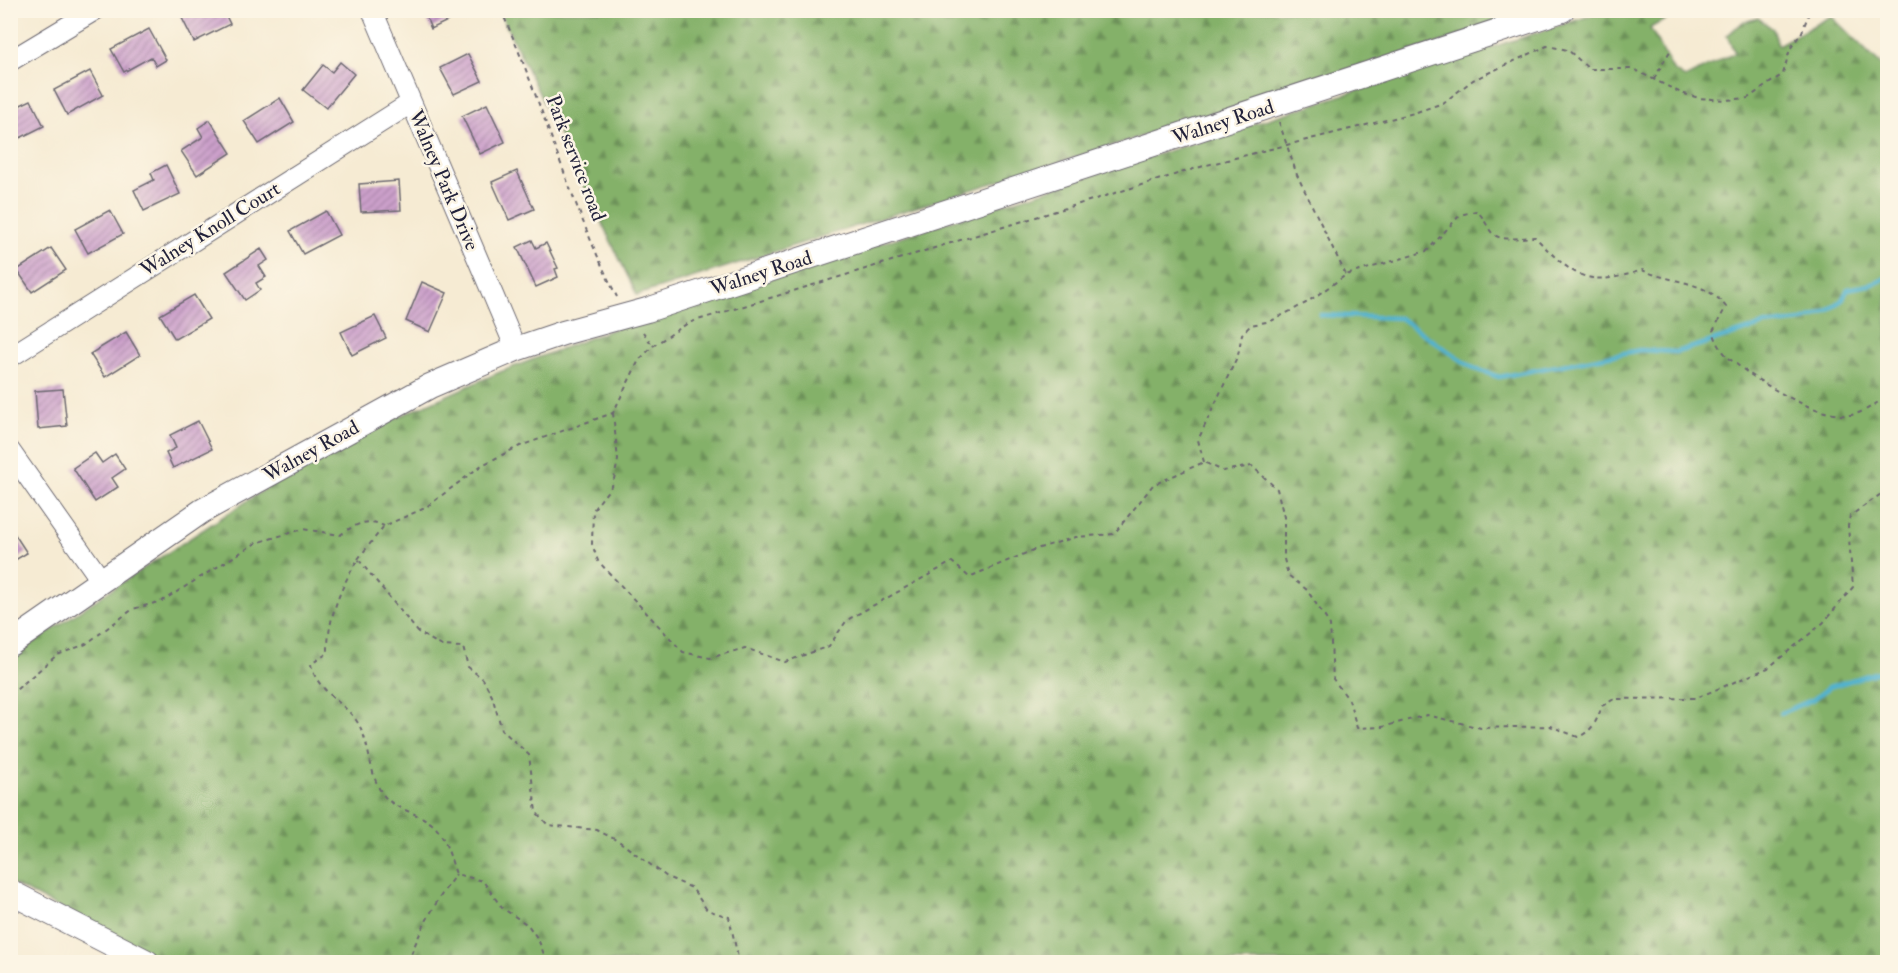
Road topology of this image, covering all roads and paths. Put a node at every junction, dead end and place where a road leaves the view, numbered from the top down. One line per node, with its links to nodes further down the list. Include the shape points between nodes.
1 (95, 10): 7 (street)
2 (372, 10): 9 (street, Walney Park Drive)
3 (501, 10): 13 (path, Park service road)
4 (1562, 10): 10 (main road, Walney Road)
5 (1810, 10): 8 (path, via 1790,49 1784,74 1748,98 1699,98)
6 (1670, 51): 8 (path)
7 (10, 61)
8 (1654, 79): 11 (path, via 1633,69 1589,69 1568,50 1547,46 1473,80 1443,103)
9 (411, 103): 14 (street, Walney Park Drive); 15 (street, Walney Knoll Court)
10 (1273, 105): 11 (path); 13 (main road, Walney Road)
11 (1287, 146): 12 (path); 17 (path, via 1132,187 688,323 639,360)
12 (1346, 276): 16 (path, via 1427,251 1460,215 1476,211 1492,233 1501,238 1535,237 1572,272 1603,280 1642,270 1703,286 1726,307 1713,331 1728,357 1794,399 1834,414 1854,415); 19 (path, via 1306,303 1271,321 1251,325 1242,334 1238,355 1198,440)
13 (626, 315): 14 (main road, Walney Road)
14 (516, 349): 23 (main road, Walney Road, via 430,387 202,511)
15 (10, 357)
16 (1887, 396)
17 (614, 413): 19 (path, via 618,460 613,484 593,510 592,544 598,561 683,652 710,658 745,648 785,662 829,646 847,620 952,562 969,577 1076,537 1114,534 1153,485); 21 (path, via 492,460 467,474 425,508)
18 (10, 451): 23 (street)
19 (1204, 462): 20 (path, via 1223,471 1252,466 1277,489 1284,517 1288,575 1307,590 1330,625 1333,679 1349,700 1357,728 1427,715 1481,728 1550,726 1578,737 1587,734 1602,706 1614,699 1696,698 1768,668 1823,623 1853,587 1850,516)
20 (1887, 489)
21 (384, 526): 22 (path); 25 (path, via 374,520 340,535 303,530 256,543 162,601 133,609 86,644 57,655)
22 (358, 558): 26 (path, via 343,584 328,635 328,653 311,664 312,672 358,722 380,789 395,807 432,824 444,841); 31 (path, via 418,632 442,645 463,647 468,668 483,679 492,696 502,730 529,755 536,812 548,825 597,830 667,877 692,888 707,910 729,917)
23 (101, 580): 24 (main road, Walney Road)
24 (10, 644)
25 (10, 694)
26 (456, 874): 29 (path, via 436,900); 30 (path, via 483,881 502,908 528,925)
27 (10, 892): 28 (main road)
28 (147, 963)
29 (408, 963)
30 (547, 963)
31 (739, 963)

